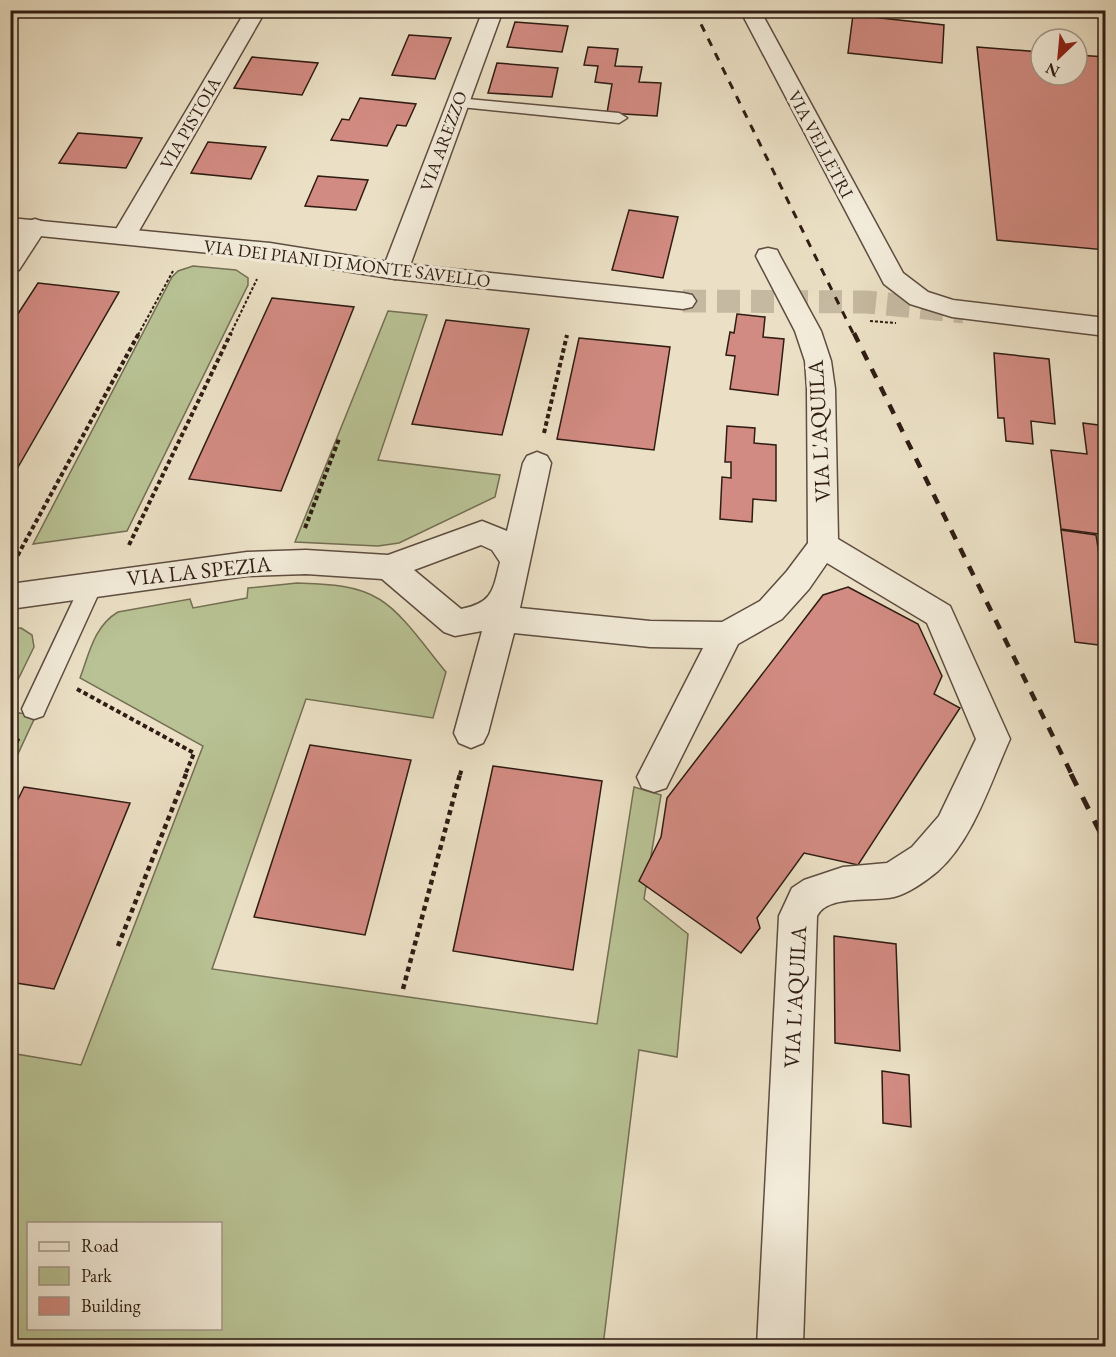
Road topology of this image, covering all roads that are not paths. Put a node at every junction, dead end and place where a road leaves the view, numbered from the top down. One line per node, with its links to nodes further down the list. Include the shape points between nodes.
1 (256, 10): 8 (street, VIA PISTOIA)
2 (493, 10): 4 (street, VIA AREZZO)
3 (750, 10): 13 (street, VIA VELLETRI, via 893,278 919,298 952,308)
4 (457, 103): 5 (lane); 11 (street, VIA AREZZO)
5 (619, 118)
6 (10, 225): 7 (street, VIA DEI PIANI DI MONTE SAVELLO)
7 (35, 227): 8 (street, VIA DEI PIANI DI MONTE SAVELLO); 10 (street)
8 (124, 236): 11 (street, VIA DEI PIANI DI MONTE SAVELLO, via 270,251)
9 (768, 256): 17 (street, VIA L'AQUILA, via 808,331 818,361)
10 (10, 264)
11 (395, 271): 12 (street, VIA DEI PIANI DI MONTE SAVELLO)
12 (683, 301)
13 (1106, 327)
14 (537, 463): 15 (street)
15 (528, 505): 16 (street, VIA LA SPEZIA); 18 (street)
16 (482, 533): 18 (street, via 503,542); 19 (street, VIA LA SPEZIA)
17 (823, 545): 24 (street, via 771,610); 29 (street, VIA L'AQUILA, via 939,615 993,739 952,828 925,859 893,880 843,884 816,892 805,900 798,916)
18 (516, 560): 22 (street)
19 (389, 567): 20 (street, VIA LA SPEZIA, via 292,562 237,565); 23 (street)
20 (102, 583): 21 (street, VIA LA SPEZIA); 26 (lane)
21 (10, 597)
22 (504, 610): 23 (street); 24 (street, via 650,634); 25 (street)
23 (455, 623): 25 (street)
24 (726, 635): 28 (street)
25 (489, 664): 27 (street)
26 (33, 709)
27 (471, 733)
28 (654, 777)
29 (780, 1347)

